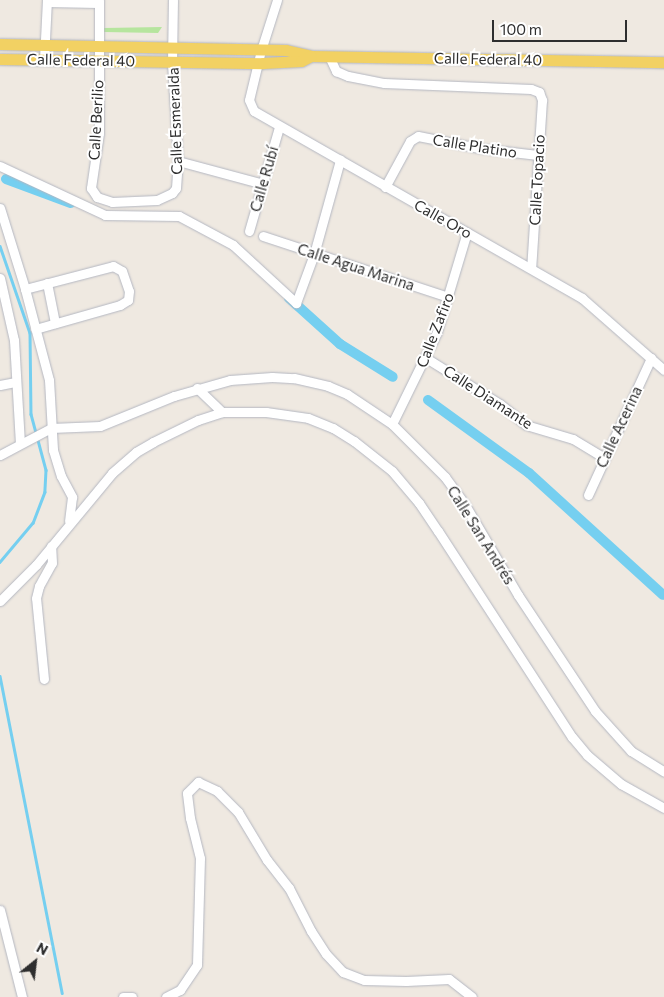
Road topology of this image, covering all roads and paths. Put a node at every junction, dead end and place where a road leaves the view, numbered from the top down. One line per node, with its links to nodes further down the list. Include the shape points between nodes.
1 (173, 0): 8 (street, Calle Esmeralda)
2 (277, 0): 10 (street)
3 (47, 1): 4 (street); 6 (street)
4 (99, 1): 7 (street, Calle Berilio)
5 (0, 44): 6 (main road, Calle Federal 40)
6 (45, 45): 7 (main road, Calle Federal 40); 14 (street)
7 (98, 47): 8 (main road, Calle Federal 40); 15 (street, Calle Berilio)
8 (172, 49): 9 (main road, Calle Federal 40); 16 (street, Calle Esmeralda)
9 (222, 49): 10 (main road, Calle Federal 40); 17 (main road)
10 (261, 50): 11 (main road, Calle Federal 40, via 286,50); 19 (street)
11 (311, 56): 12 (main road, Calle Federal 40); 19 (main road, Calle Federal 40, via 291,63)
12 (329, 56): 18 (main road, Calle Federal 40); 21 (street, Calle Topacio, via 336,71 384,83 540,92)
13 (0, 59): 14 (main road, Calle Federal 40)
14 (44, 59): 15 (main road, Calle Federal 40)
15 (99, 60): 16 (main road, Calle Federal 40); 27 (street, Calle Berilio, via 99,132 92,192 112,202 148,201)
16 (172, 62): 17 (main road, Calle Federal 40); 23 (street, Calle Esmeralda)
17 (222, 62): 19 (main road, Calle Federal 40)
18 (664, 62)
19 (257, 63): 20 (street, Calle Oro, via 250,106)
20 (280, 127): 22 (street, Calle Oro); 25 (street, Calle Rubí)
21 (538, 155): 26 (street, Calle Platino, via 413,138); 33 (street, Calle Topacio)
22 (340, 160): 26 (street, Calle Oro); 32 (street)
23 (178, 161): 25 (street); 27 (street, Calle Esmeralda, via 178,180)
24 (0, 166): 32 (street, via 105,215 179,216 233,245 296,303)
25 (263, 184): 29 (street, Calle Rubí)
26 (385, 186): 30 (street, Calle Oro)
27 (172, 193)
28 (0, 208): 36 (street)
29 (249, 231)
30 (467, 232): 33 (street, Calle Oro); 37 (street, Calle Zafiro)
31 (263, 236): 32 (street, Calle Agua Marina)
32 (314, 254): 37 (street, Calle Agua Marina)
33 (532, 269): 41 (street, Calle Oro, via 582,298)
34 (0, 278): 43 (street, via 13,333)
35 (47, 283): 36 (street); 38 (street); 38 (street, via 113,266 122,271 129,290 128,300 120,305)
36 (25, 289): 39 (street)
37 (448, 298): 40 (street, Calle Zafiro)
38 (55, 323): 39 (street)
39 (35, 329): 48 (street, via 51,395)
40 (426, 358): 47 (street, Calle Zafiro); 51 (street, Calle Diamante, via 500,404 526,425 573,440)
41 (651, 358): 42 (street, Calle Oro); 51 (street, Calle Acerina)
42 (664, 370)
43 (16, 382): 44 (street); 49 (street)
44 (0, 386)
45 (197, 388): 46 (street); 47 (street, Calle San Andrés, via 244,378 294,378 347,394); 48 (street, Calle San Andrés, via 100,426)
46 (222, 412): 53 (street, via 173,430 136,452 112,473); 58 (street, via 266,412 308,418 333,428 380,461 424,510 587,755 621,784)
47 (392, 424): 57 (street, Calle San Andrés, via 433,464 464,503 518,594 595,711 631,751)
48 (47, 429): 49 (street); 53 (street, via 55,460 72,497)
49 (20, 443): 50 (street)
50 (0, 455)
51 (605, 458): 52 (street, Calle Acerina)
52 (588, 495)
53 (68, 524): 54 (street)
54 (51, 546): 55 (street); 56 (street, via 52,563 36,598)
55 (0, 601)
56 (44, 679)
57 (664, 772)
58 (664, 808)
59 (0, 910): 60 (street)
60 (22, 997)
61 (123, 997): 62 (street)
62 (132, 997)
63 (166, 997): 64 (street, via 180,990 197,965 200,858 187,793 198,782 217,791 238,812 267,860 289,888 326,954 343,972 364,980 449,980)
64 (472, 997)

